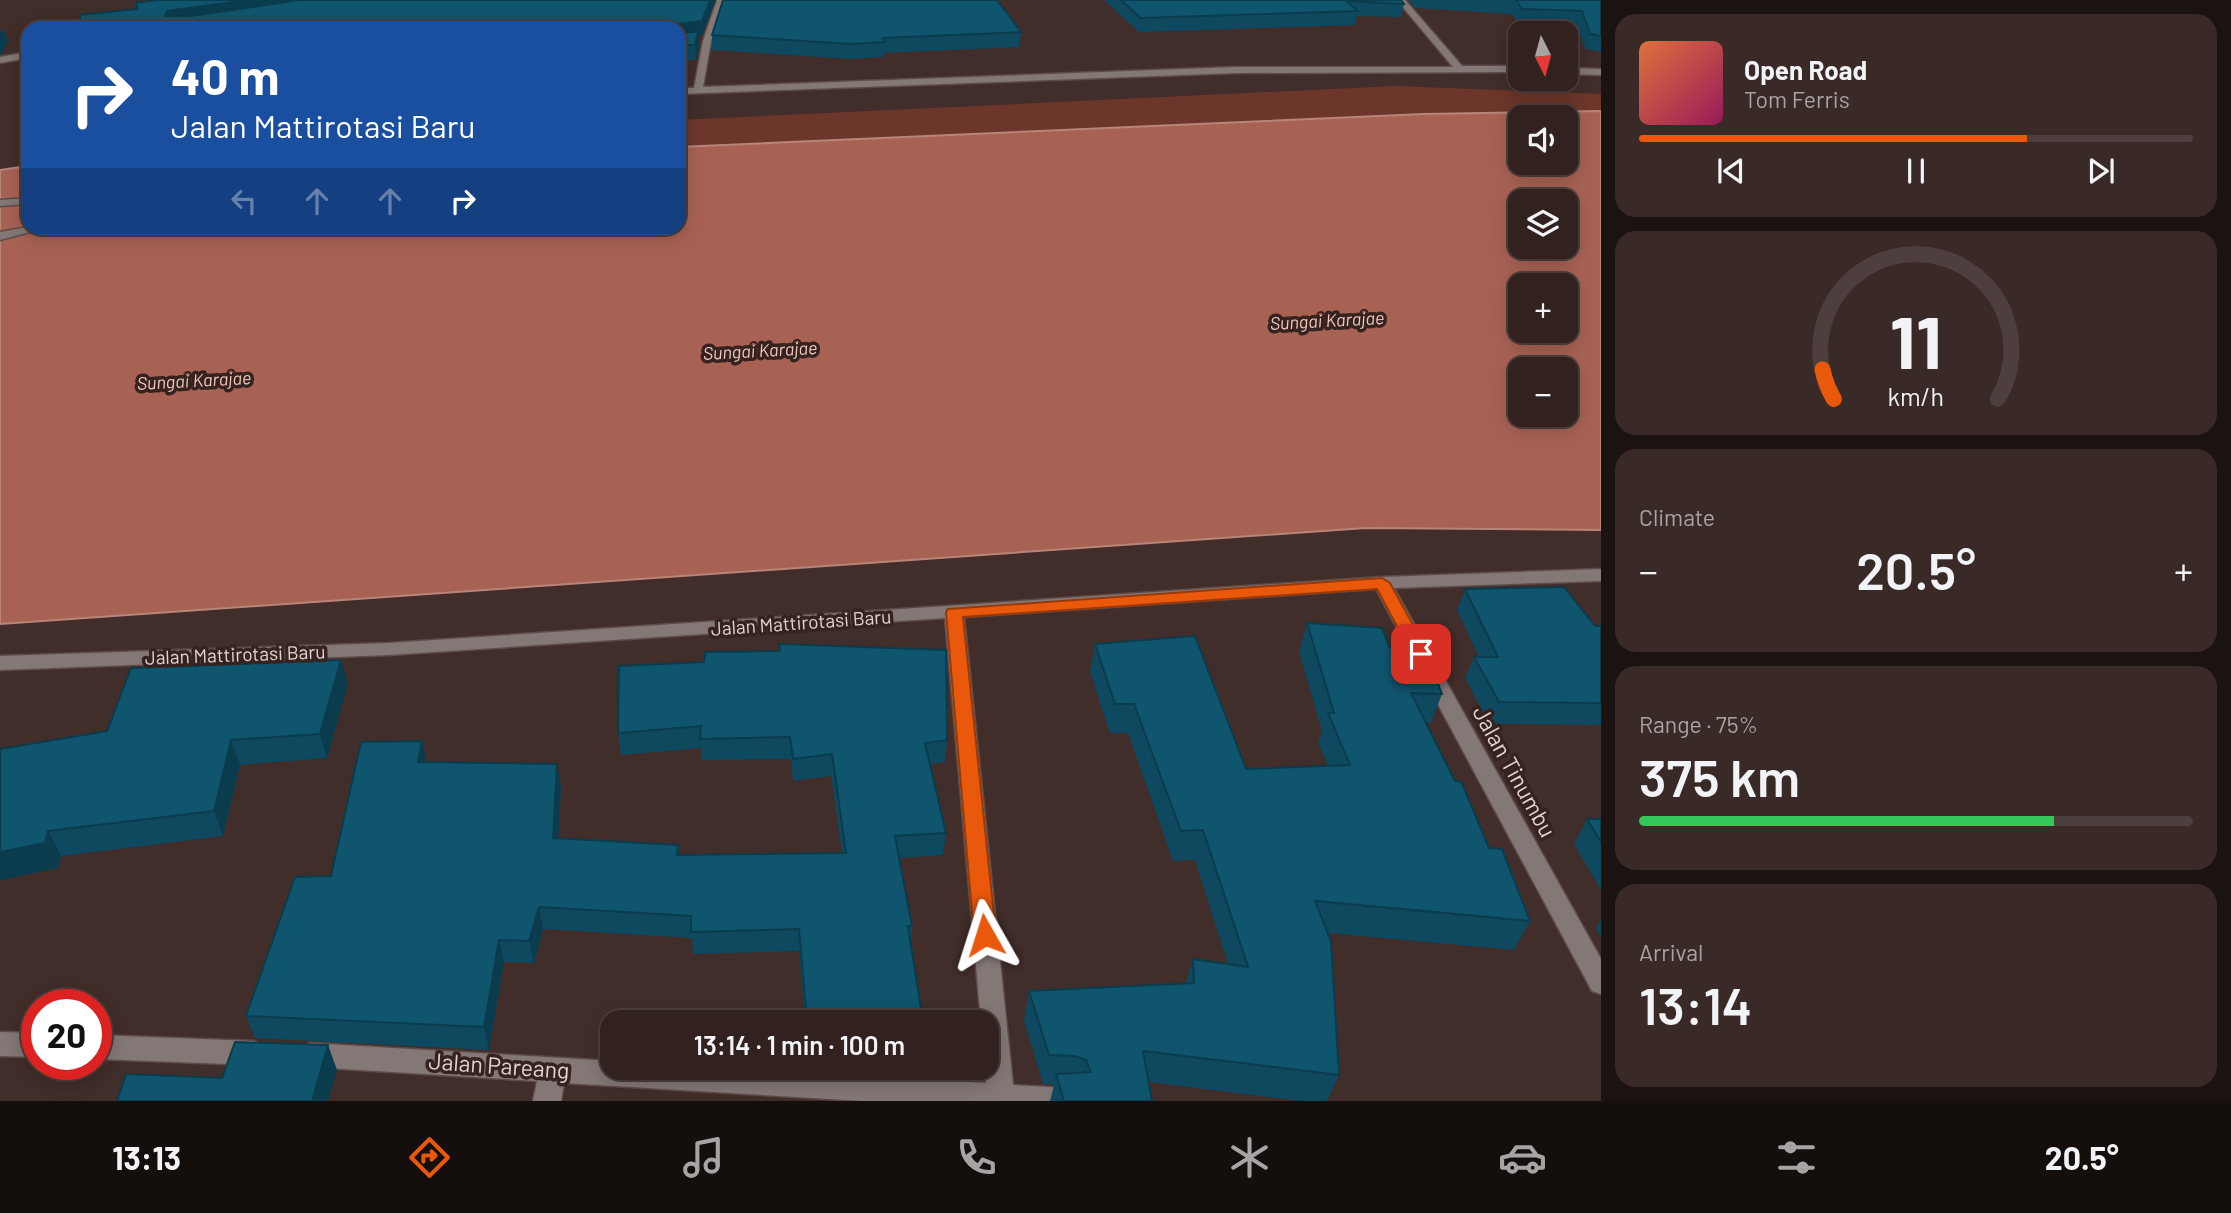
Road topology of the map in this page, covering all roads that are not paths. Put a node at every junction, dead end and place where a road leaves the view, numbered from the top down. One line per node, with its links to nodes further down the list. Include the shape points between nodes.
1 (721, 0): 9 (street, via 703,41)
2 (1401, 0): 5 (street)
3 (21, 56): 4 (street)
4 (0, 60)
5 (1458, 67): 6 (street); 9 (street)
6 (1508, 69)
7 (1578, 71): 8 (street)
8 (1601, 72)
9 (698, 89): 10 (street)
10 (686, 90)
11 (21, 202): 12 (street)
12 (0, 203)
13 (21, 232): 14 (street)
14 (0, 236)
15 (1601, 575): 16 (street, Jalan Mattirotasi Baru)
16 (1382, 583): 17 (street, Jalan Mattirotasi Baru); 19 (street, Jalan Tinumbu)
17 (954, 612): 18 (street, Jalan Mattirotasi Baru, via 389,649); 24 (street)
18 (0, 663)
19 (1601, 983)
20 (0, 1044): 21 (street)
21 (21, 1045)
22 (112, 1048): 23 (street, Jalan Pareang)
23 (553, 1068): 24 (street, Jalan Pareang); 25 (street)
24 (1001, 1099): 26 (street, Jalan Pareang)
25 (547, 1101)
26 (1068, 1101)

